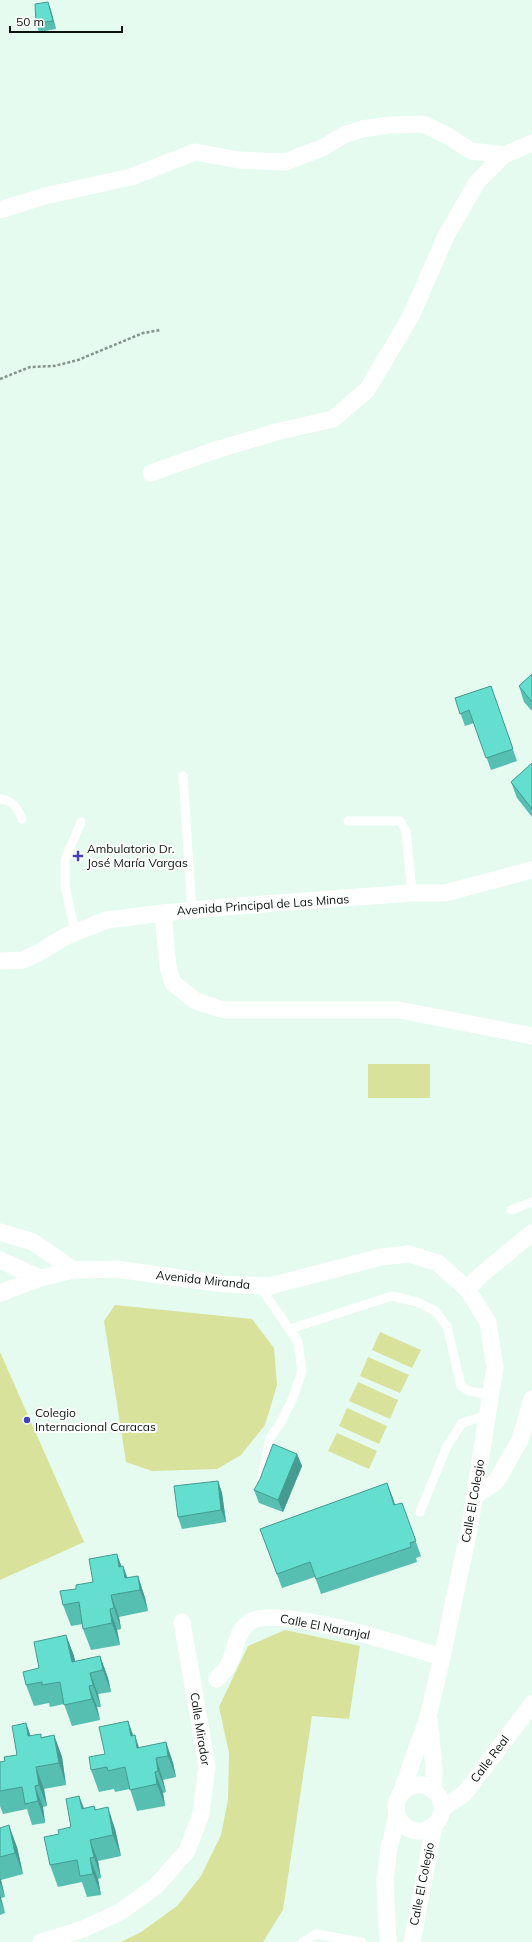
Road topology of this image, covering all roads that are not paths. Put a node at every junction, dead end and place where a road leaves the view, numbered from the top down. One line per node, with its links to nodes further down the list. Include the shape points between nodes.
1 (532, 143): 2 (street)
2 (504, 154): 3 (street, via 471,151 423,124 390,125 362,129 344,135 322,148 285,162 239,160 195,152 131,177 45,196); 4 (street, via 477,182 446,236 411,316 367,390 333,419 276,432)
3 (0, 210)
4 (151, 473)
5 (183, 776): 12 (lane)
6 (0, 799): 7 (lane, via 9,800 16,806)
7 (22, 819)
8 (348, 821): 11 (lane, via 400,821 406,831)
9 (81, 822): 14 (lane, via 65,860 65,886)
10 (532, 870): 11 (street, Avenida Principal de Las Minas, via 445,893)
11 (412, 894): 12 (street, Avenida Principal de Las Minas)
12 (192, 910): 13 (street, Avenida Principal de Las Minas)
13 (162, 912): 14 (street, Avenida Principal de Las Minas, via 107,920); 16 (street, via 168,967 173,983 203,1004 224,1010 399,1010)
14 (75, 932): 15 (street, Avenida Principal de Las Minas, via 23,960)
15 (0, 961)
16 (532, 1036)
17 (532, 1202): 18 (lane)
18 (511, 1210)
19 (0, 1232): 22 (street, via 33,1242)
20 (532, 1234): 25 (street)
21 (0, 1260): 23 (street)
22 (74, 1270): 23 (street, Avenida Miranda); 24 (street, Avenida Miranda, via 116,1269 223,1284)
23 (40, 1278): 26 (street, Avenida Miranda)
24 (259, 1285): 25 (street, Avenida Miranda, via 270,1286 381,1257 408,1254 438,1263); 27 (lane)
25 (467, 1289): 28 (street, Calle El Colegio, via 488,1322 495,1367)
26 (0, 1293)
27 (290, 1329): 28 (lane, via 392,1296 417,1302 435,1310 447,1326 461,1386 469,1391); 32 (lane, via 298,1342 302,1371 293,1398 270,1438)
28 (491, 1394): 30 (street, Calle El Colegio)
29 (532, 1399): 31 (street)
30 (488, 1415): 33 (street, Calle El Colegio); 34 (lane, via 462,1423 447,1446)
31 (528, 1424): 33 (street, via 496,1482)
32 (259, 1490)
33 (473, 1497): 36 (street, Calle El Colegio, via 470,1525)
34 (420, 1512)
35 (182, 1622): 45 (street, Calle Mirador, via 207,1766 201,1814 187,1851 156,1886 120,1912 83,1929)
36 (442, 1657): 37 (street, Calle El Naranjal, via 364,1634 290,1618 267,1617 251,1621 241,1630 229,1663); 39 (street, Calle El Colegio)
37 (217, 1679)
38 (532, 1704): 42 (street, Calle Real, via 465,1793)
39 (428, 1717): 40 (street, Calle El Colegio); 41 (street, Calle El Colegio)
40 (433, 1789): 41 (street, via 416,1784); 42 (street, Calle El Colegio, via 440,1798)
41 (401, 1793): 43 (street, Calle El Colegio, via 396,1803)
42 (442, 1809): 44 (street, Calle El Colegio, via 440,1818)
43 (397, 1815): 44 (street, Calle El Colegio, via 402,1824 412,1830 423,1831); 48 (street, Calle El Colegio, via 385,1881)
44 (434, 1826): 49 (street, Calle El Colegio)
45 (41, 1942)
46 (303, 1942): 47 (lane, via 316,1934)
47 (361, 1942)
48 (388, 1942)
49 (412, 1942)

